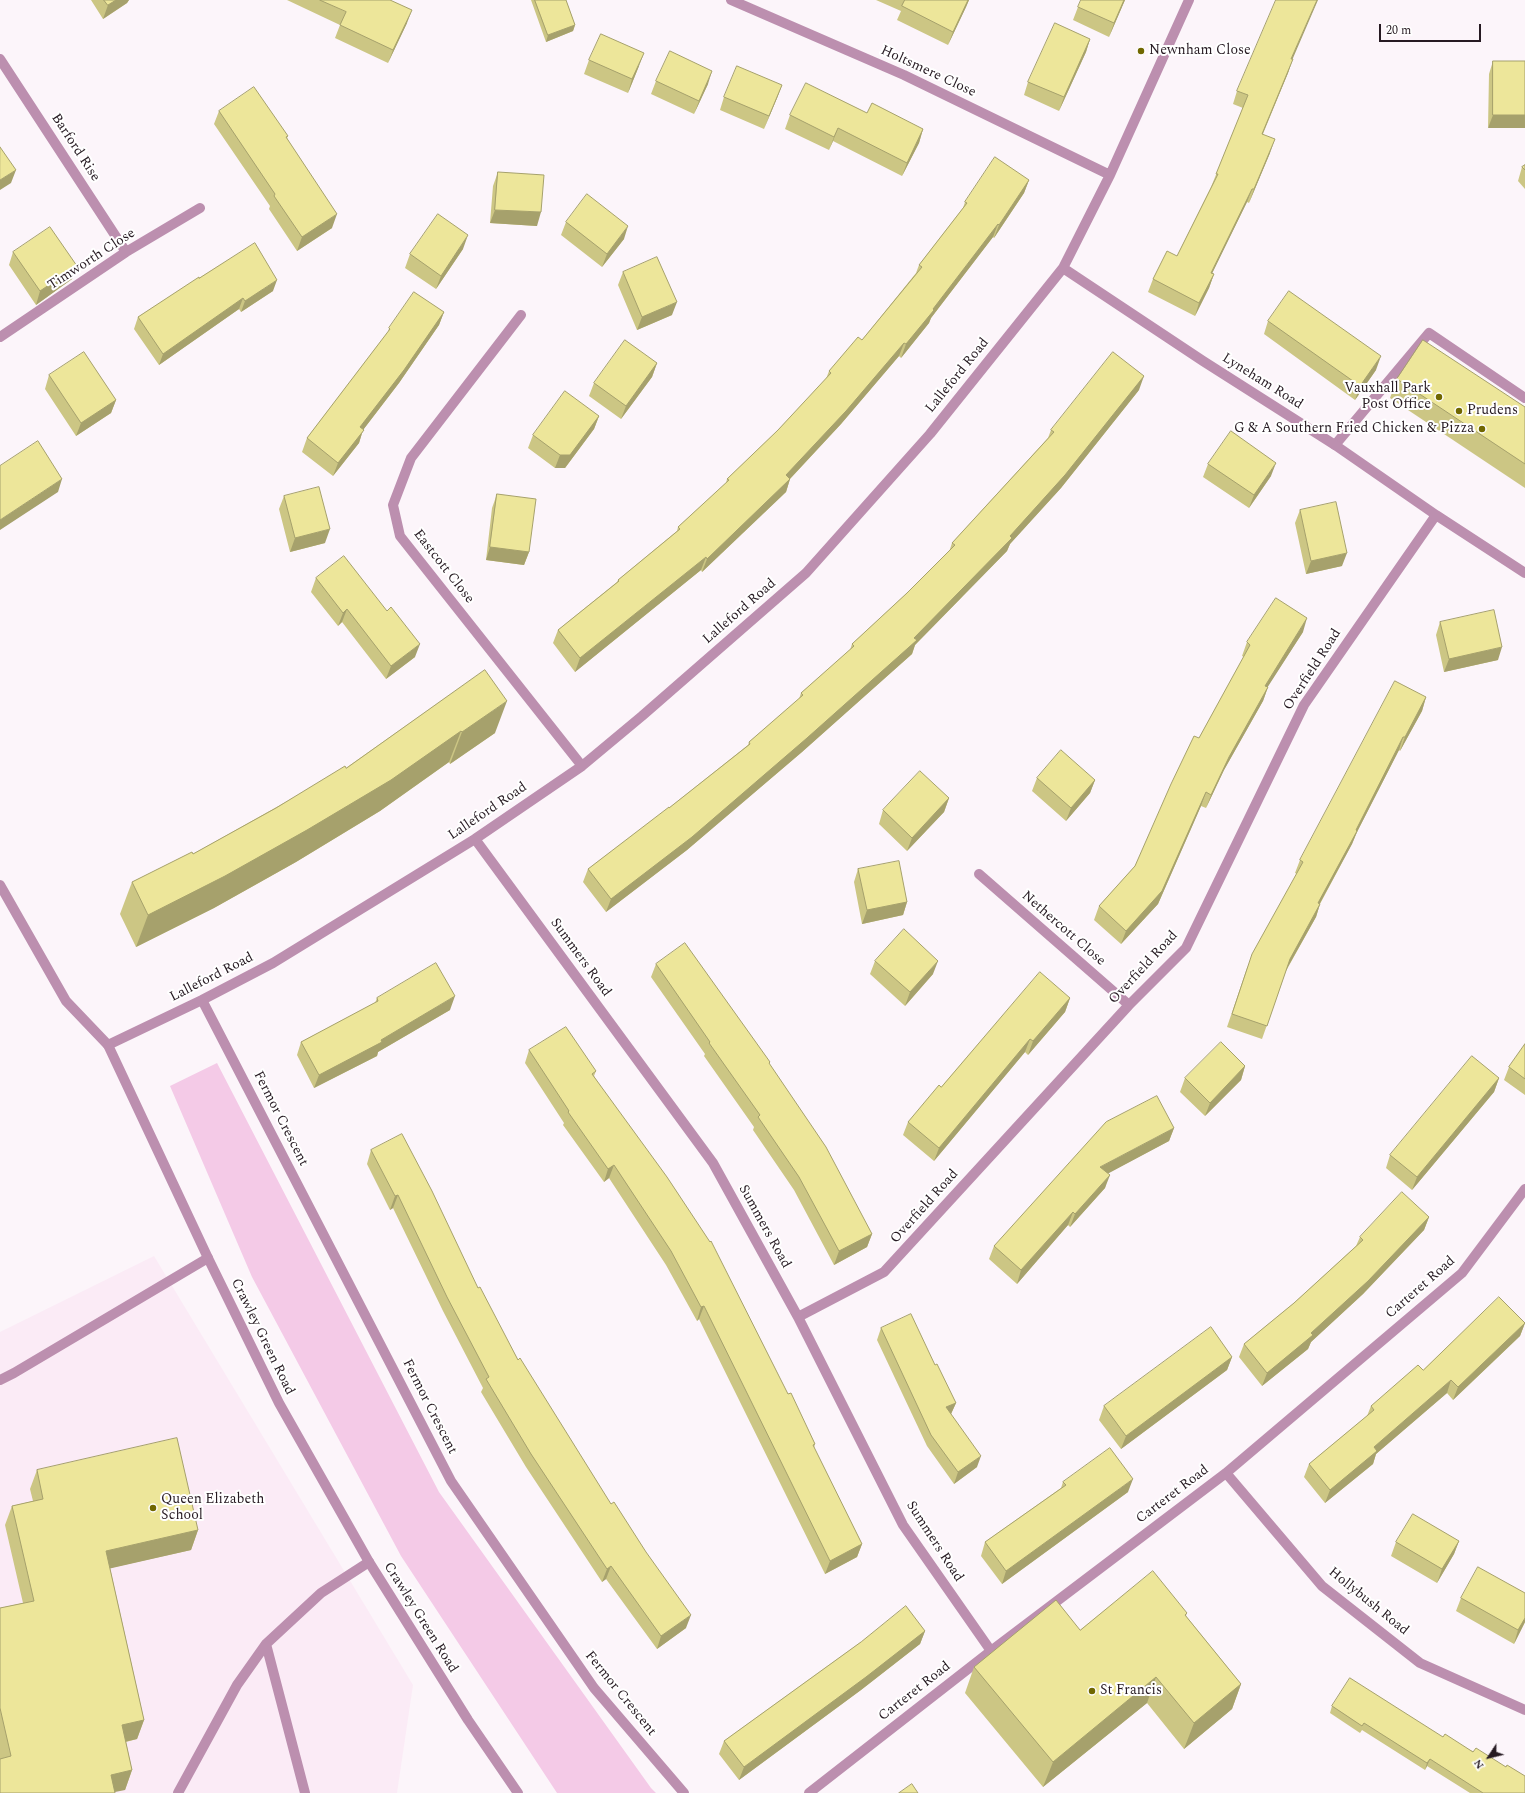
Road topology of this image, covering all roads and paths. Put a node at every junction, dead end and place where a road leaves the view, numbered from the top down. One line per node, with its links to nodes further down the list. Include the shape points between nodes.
1 (732, 0): 4 (street, Holtsmere Close, via 904,75)
2 (1189, 0): 4 (street, Lalleford Road)
3 (0, 59): 6 (street, Barford Rise)
4 (1110, 174): 7 (street, Lalleford Road)
5 (200, 208): 6 (street, Timworth Close)
6 (126, 252): 9 (street, Timworth Close)
7 (1063, 268): 11 (street, Lyneham Road); 14 (street, Lalleford Road, via 930,434 806,573)
8 (521, 315): 14 (street, Eastcott Close, via 411,458 393,505 400,536)
9 (0, 337)
10 (1525, 398): 11 (street, via 1428,333)
11 (1335, 445): 12 (street, Lyneham Road)
12 (1436, 515): 13 (street, Lyneham Road); 19 (street, Overfield Road, via 1304,705 1186,948)
13 (1525, 572)
14 (582, 766): 15 (street, Lalleford Road)
15 (475, 839): 18 (street, Lalleford Road, via 273,963); 23 (street, Summers Road, via 713,1163)
16 (979, 874): 19 (street, Nethercott Close)
17 (0, 885): 20 (street, Crawley Green Road, via 66,1001)
18 (202, 1000): 20 (street, Lalleford Road); 33 (street, Fermor Crescent, via 451,1481 594,1688)
19 (1129, 1004): 23 (street, Overfield Road, via 884,1272)
20 (108, 1045): 22 (street, Crawley Green Road)
21 (1525, 1189): 25 (street, Carteret Road, via 1462,1273)
22 (208, 1258): 24 (street); 26 (street, Crawley Green Road, via 279,1403)
23 (798, 1317): 28 (street, Summers Road, via 903,1525)
24 (0, 1380)
25 (1226, 1473): 28 (street, Carteret Road); 29 (street, Hollybush Road, via 1322,1586 1420,1663)
26 (369, 1562): 27 (street, via 321,1593); 32 (street, Crawley Green Road, via 468,1720)
27 (266, 1644): 30 (street, via 237,1685); 31 (street)
28 (991, 1651): 34 (street, Carteret Road)
29 (1525, 1710)
30 (178, 1793)
31 (305, 1793)
32 (518, 1793)
33 (684, 1793)
34 (809, 1793)

